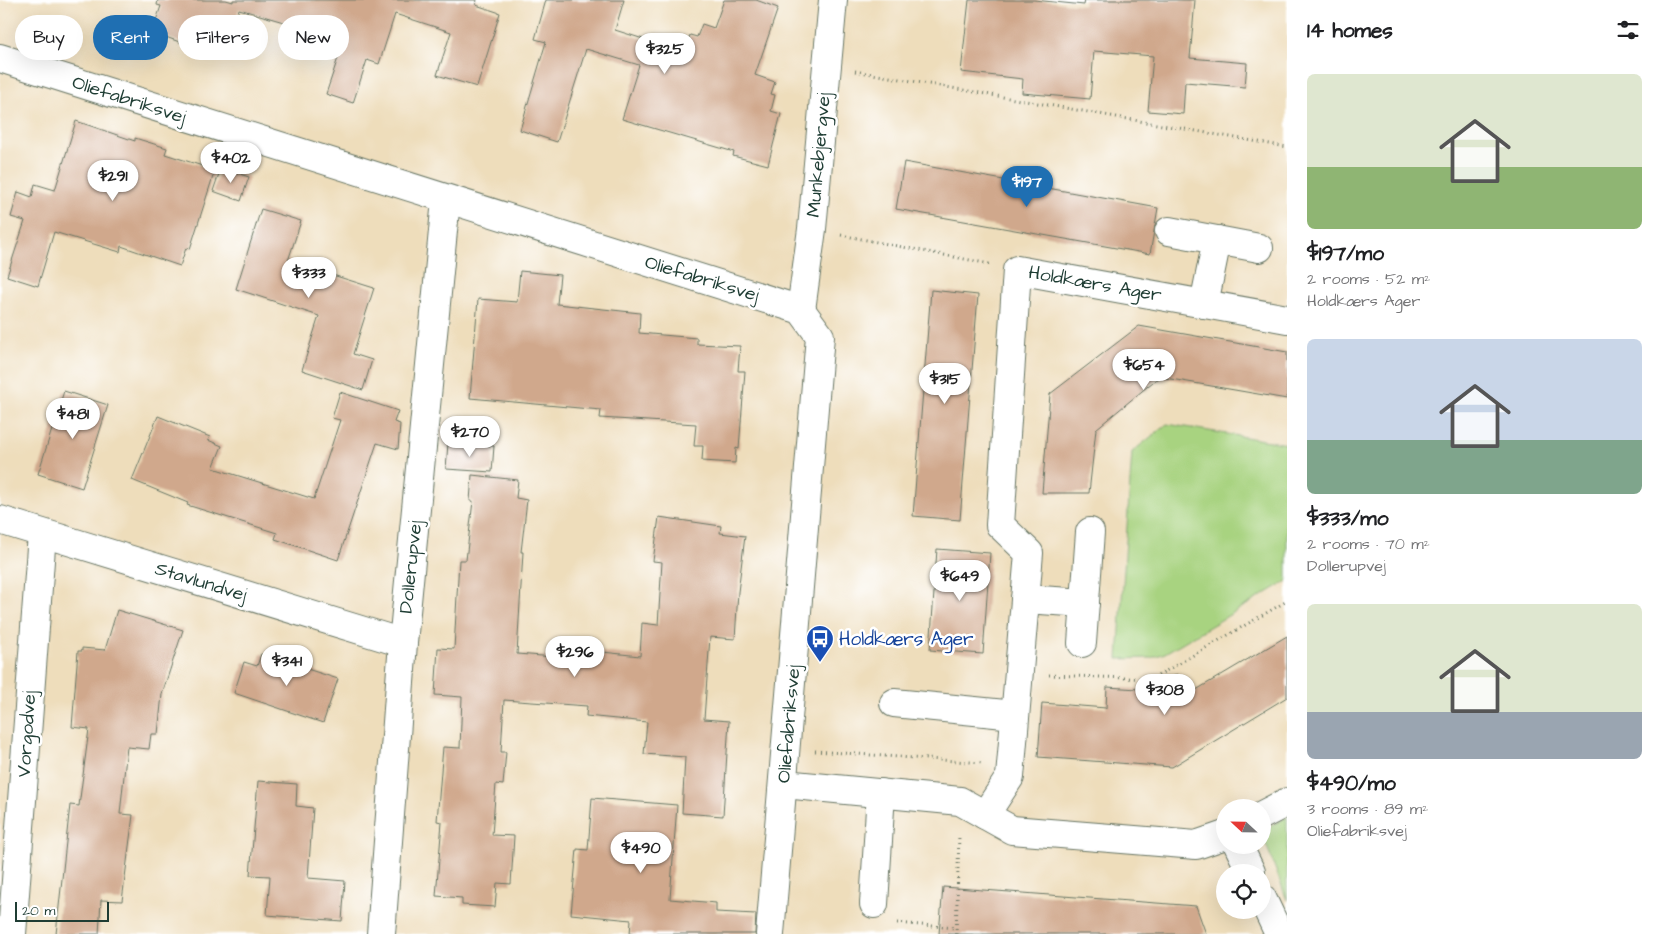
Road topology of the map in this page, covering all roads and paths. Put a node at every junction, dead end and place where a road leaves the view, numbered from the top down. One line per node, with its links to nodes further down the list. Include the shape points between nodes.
1 (834, 0): 3 (street, Munkebjergvej)
2 (0, 58): 5 (street, Oliefabriksvej)
3 (827, 66): 4 (path); 6 (street, Munkebjergvej)
4 (1287, 147)
5 (446, 200): 12 (street, Oliefabriksvej); 20 (street, Dollerupvej)
6 (812, 229): 10 (path); 12 (street, Munkebjergvej)
7 (1170, 231): 8 (street)
8 (1217, 240): 9 (street); 11 (street)
9 (1260, 248)
10 (1017, 270): 11 (street, Holdkærs Ager); 17 (street, Holdkærs Ager, via 1000,525 1028,553)
11 (1204, 304): 13 (street, Holdkærs Ager)
12 (801, 310): 25 (street, Oliefabriksvej, via 820,336)
13 (1287, 319)
14 (0, 520): 16 (street, Stavlundvej)
15 (1090, 532): 19 (street)
16 (42, 534): 20 (street, Stavlundvej); 37 (street, Vorgodvej)
17 (1025, 599): 19 (street); 22 (street, Holdkærs Ager)
18 (1287, 601): 22 (path, via 1152,679)
19 (1085, 603): 21 (street)
20 (403, 643): 38 (street, Dollerupvej)
21 (1082, 643)
22 (1018, 674): 24 (street, Holdkærs Ager)
23 (894, 703): 24 (street)
24 (1015, 715): 26 (street, Holdkærs Ager)
25 (786, 749): 26 (path); 27 (street, Oliefabriksvej)
26 (1011, 764): 32 (street, Holdkærs Ager, via 1010,777)
27 (784, 784): 28 (street); 39 (street, Oliefabriksvej)
28 (881, 793): 29 (street); 34 (street)
29 (960, 801): 32 (street); 36 (path)
30 (1287, 802): 31 (street)
31 (1271, 810)
32 (985, 815): 33 (street, via 1012,830 1196,845)
33 (1216, 838)
34 (874, 904): 36 (path, via 873,921)
35 (1271, 917): 41 (street)
36 (956, 928): 40 (path)
37 (12, 934)
38 (381, 934)
39 (770, 934)
40 (956, 934)
41 (1279, 934)

